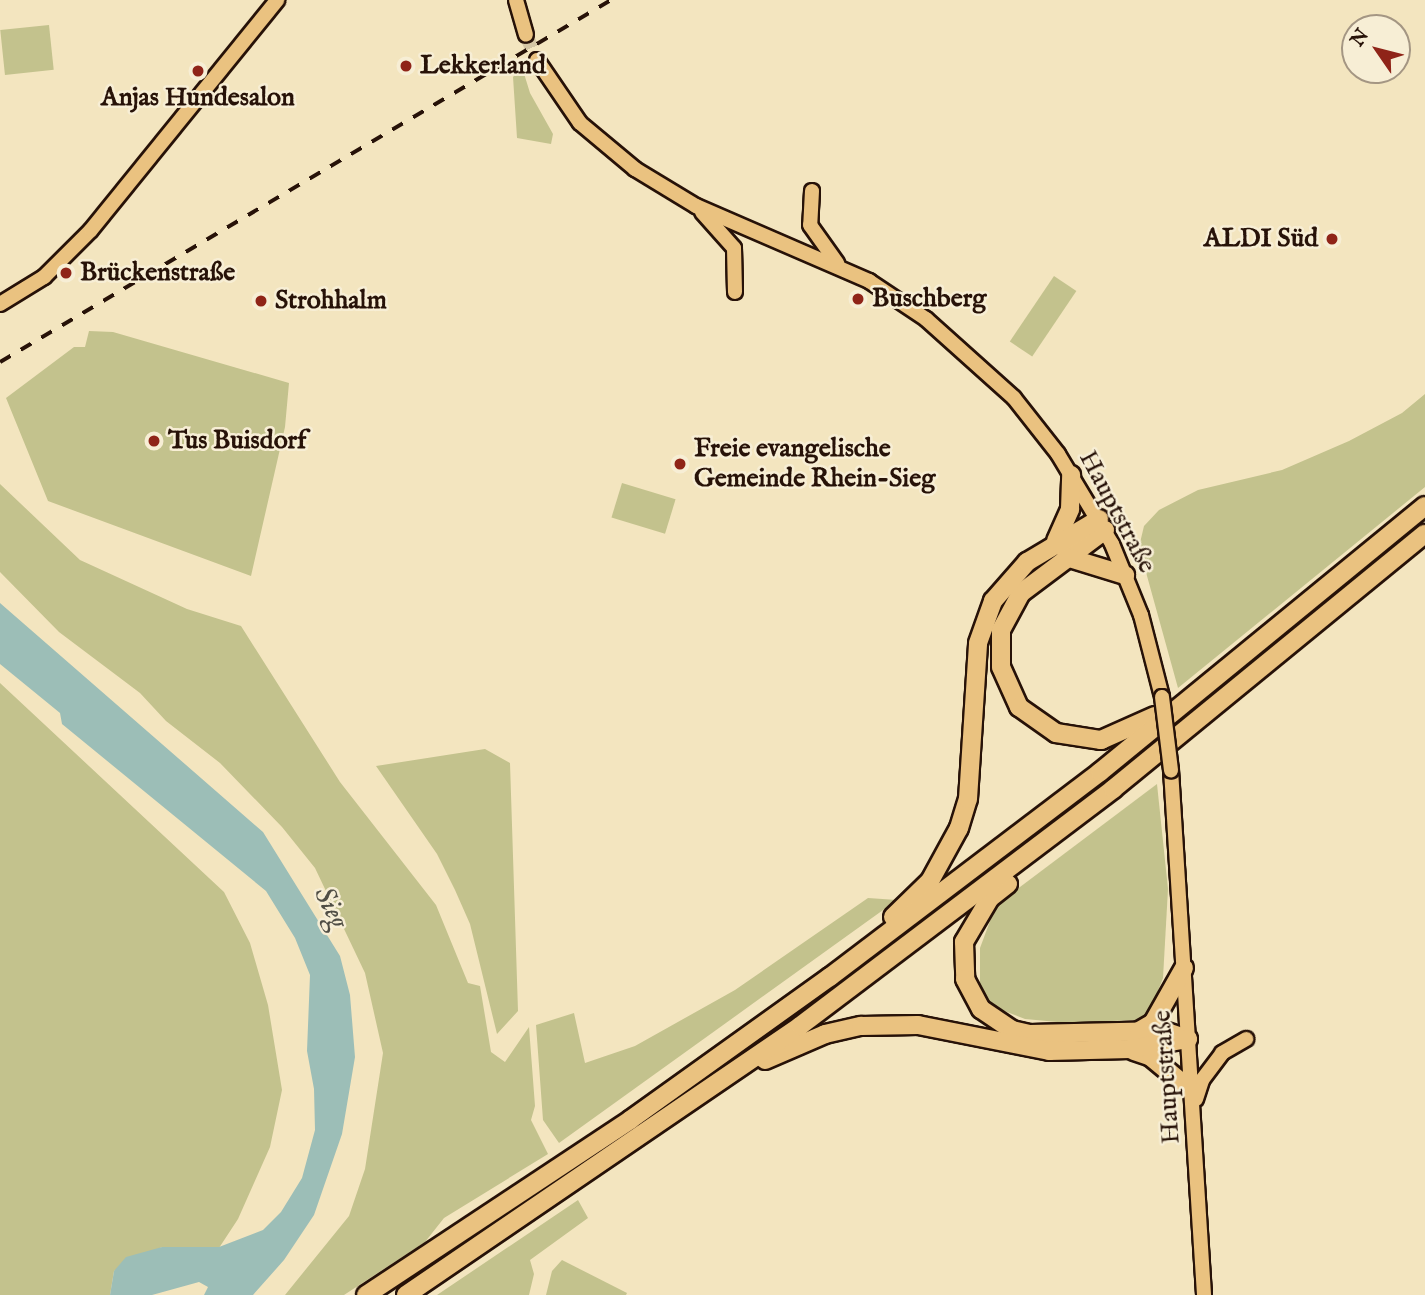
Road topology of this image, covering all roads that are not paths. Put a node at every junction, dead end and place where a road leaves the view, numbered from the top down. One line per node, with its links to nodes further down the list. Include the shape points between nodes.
1 (277, 0): 9 (main road, via 91,230 44,277)
2 (516, 0): 3 (main road)
3 (526, 35)
4 (537, 60): 6 (main road, Hauptstraße, via 580,123 635,169)
5 (812, 191): 7 (main road, via 810,225)
6 (696, 206): 7 (main road, Hauptstraße); 8 (main road, via 734,248)
7 (838, 264): 10 (main road, Hauptstraße, via 926,319 1014,398)
8 (735, 292)
9 (0, 304)
10 (1071, 475): 12 (main road, Hauptstraße); 14 (highway, via 1070,509)
11 (1425, 506): 17 (highway)
12 (1102, 525): 14 (highway); 15 (highway); 16 (main road, Hauptstraße)
13 (1425, 534): 18 (highway)
14 (1054, 543): 20 (highway, via 1007,580 982,622 968,799 950,847 930,881 839,960)
15 (1066, 557): 16 (highway); 17 (highway, via 1021,593 1001,630 1001,667 1008,687 1035,722 1079,740 1101,740 1142,725 1187,693)
16 (1125, 575): 19 (main road, Hauptstraße, bridge, via 1162,697)
17 (1206, 687): 20 (highway)
18 (1064, 827): 21 (highway, via 1046,853 990,898 973,921 962,960 971,997 994,1021 1030,1034); 25 (highway)
19 (1184, 968): 21 (highway, via 1153,1023); 22 (main road, Hauptstraße)
20 (830, 977): 27 (highway, via 630,1120)
21 (1139, 1031): 22 (highway, via 1164,1031)
22 (1188, 1039): 24 (highway); 26 (main road, Hauptstraße)
23 (1246, 1039): 26 (main road, via 1222,1053)
24 (1130, 1049): 25 (highway, via 1025,1049 931,1027 861,1026 825,1034); 26 (highway, via 1151,1057)
25 (732, 1074): 28 (highway)
26 (1194, 1098): 29 (main road, Hauptstraße)
27 (366, 1295)
28 (405, 1295)
29 (1205, 1295)

